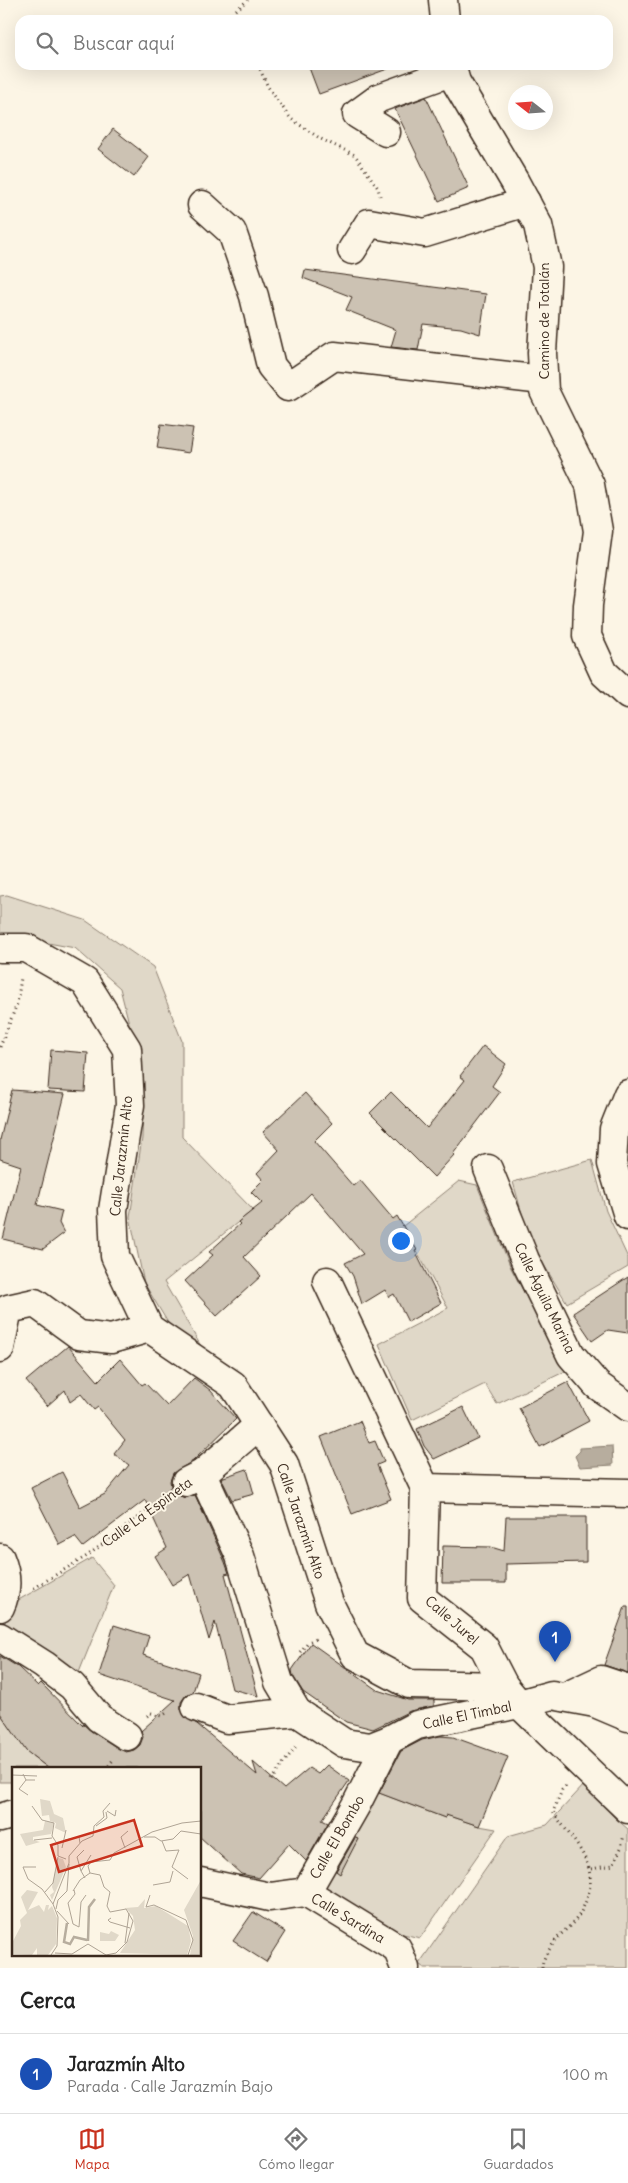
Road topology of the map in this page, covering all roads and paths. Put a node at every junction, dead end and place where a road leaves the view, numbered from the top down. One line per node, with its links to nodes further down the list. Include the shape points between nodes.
1 (248, 0): 3 (path, via 236,10)
2 (443, 0): 4 (street)
3 (236, 15)
4 (444, 15)
5 (260, 70): 11 (path, via 291,120 321,139 356,155 378,188)
6 (447, 70): 8 (street, via 379,98 357,114)
7 (453, 70): 9 (street, Camino de Totalán, via 456,82)
8 (386, 132)
9 (526, 202): 11 (street, via 425,232); 13 (street, Camino de Totalán, via 538,225 546,267)
10 (202, 205): 13 (street, via 232,232 254,296 271,366 288,387 334,356)
11 (389, 225): 12 (street, via 369,223)
12 (352, 250)
13 (543, 380): 14 (street, Camino de Totalán, via 544,391 590,485 598,531 587,636 604,673)
14 (628, 695)
15 (13, 948): 16 (path, via 18,1004); 21 (street, Calle Jarazmín Alto, via 85,982 127,1049 130,1106 113,1210 115,1256)
16 (0, 1047)
17 (628, 1094): 19 (street, via 614,1129 612,1164)
18 (488, 1169): 23 (street, Calle Águila Marina, via 525,1260 571,1355 597,1386)
19 (628, 1216)
20 (327, 1281): 26 (street, Calle Jurel)
21 (149, 1328): 22 (street, via 110,1339 79,1335 34,1303 8,1309); 24 (street, Calle Jarazmín Alto, via 233,1385)
22 (0, 1348)
23 (628, 1407)
24 (259, 1425): 25 (street); 30 (street, Calle Jarazmín Alto, via 284,1464 329,1603)
25 (194, 1478): 29 (path, Calle La Espineta, via 87,1556); 32 (street, Calle La Espineta, via 240,1556)
26 (426, 1488): 27 (street); 34 (street, Calle Jurel, via 422,1598 484,1647)
27 (628, 1493)
28 (0, 1558): 29 (street, via 6,1587)
29 (0, 1606)
30 (342, 1630): 32 (path, via 308,1642); 34 (street, Calle Jarazmín Alto, via 355,1655 409,1684)
31 (0, 1637): 39 (street, via 72,1686 99,1718)
32 (279, 1682): 37 (street, Calle La Espineta)
33 (628, 1689): 35 (street, via 601,1680)
34 (512, 1695): 35 (street); 40 (street, Calle El Timbal, via 417,1725); 42 (street)
35 (565, 1697): 38 (street, via 595,1703)
36 (196, 1707): 37 (street, via 227,1719); 39 (path, via 174,1707 162,1716 151,1713)
37 (297, 1712): 40 (street, Calle El Timbal, via 344,1743 371,1747)
38 (628, 1717)
39 (127, 1736)
40 (389, 1740): 47 (street, Calle El Bombo)
41 (291, 1754): 43 (path)
42 (587, 1768): 44 (street); 45 (path, via 562,1790 553,1812)
43 (272, 1780)
44 (626, 1821): 45 (path, via 621,1848 612,1864)
45 (591, 1869): 49 (path, via 591,1892 578,1917 558,1937 542,1962)
46 (201, 1882): 47 (street, Calle El Bombo, via 270,1897)
47 (306, 1892): 48 (street, Calle Sardina, via 397,1948)
48 (405, 1968)
49 (542, 1968)

